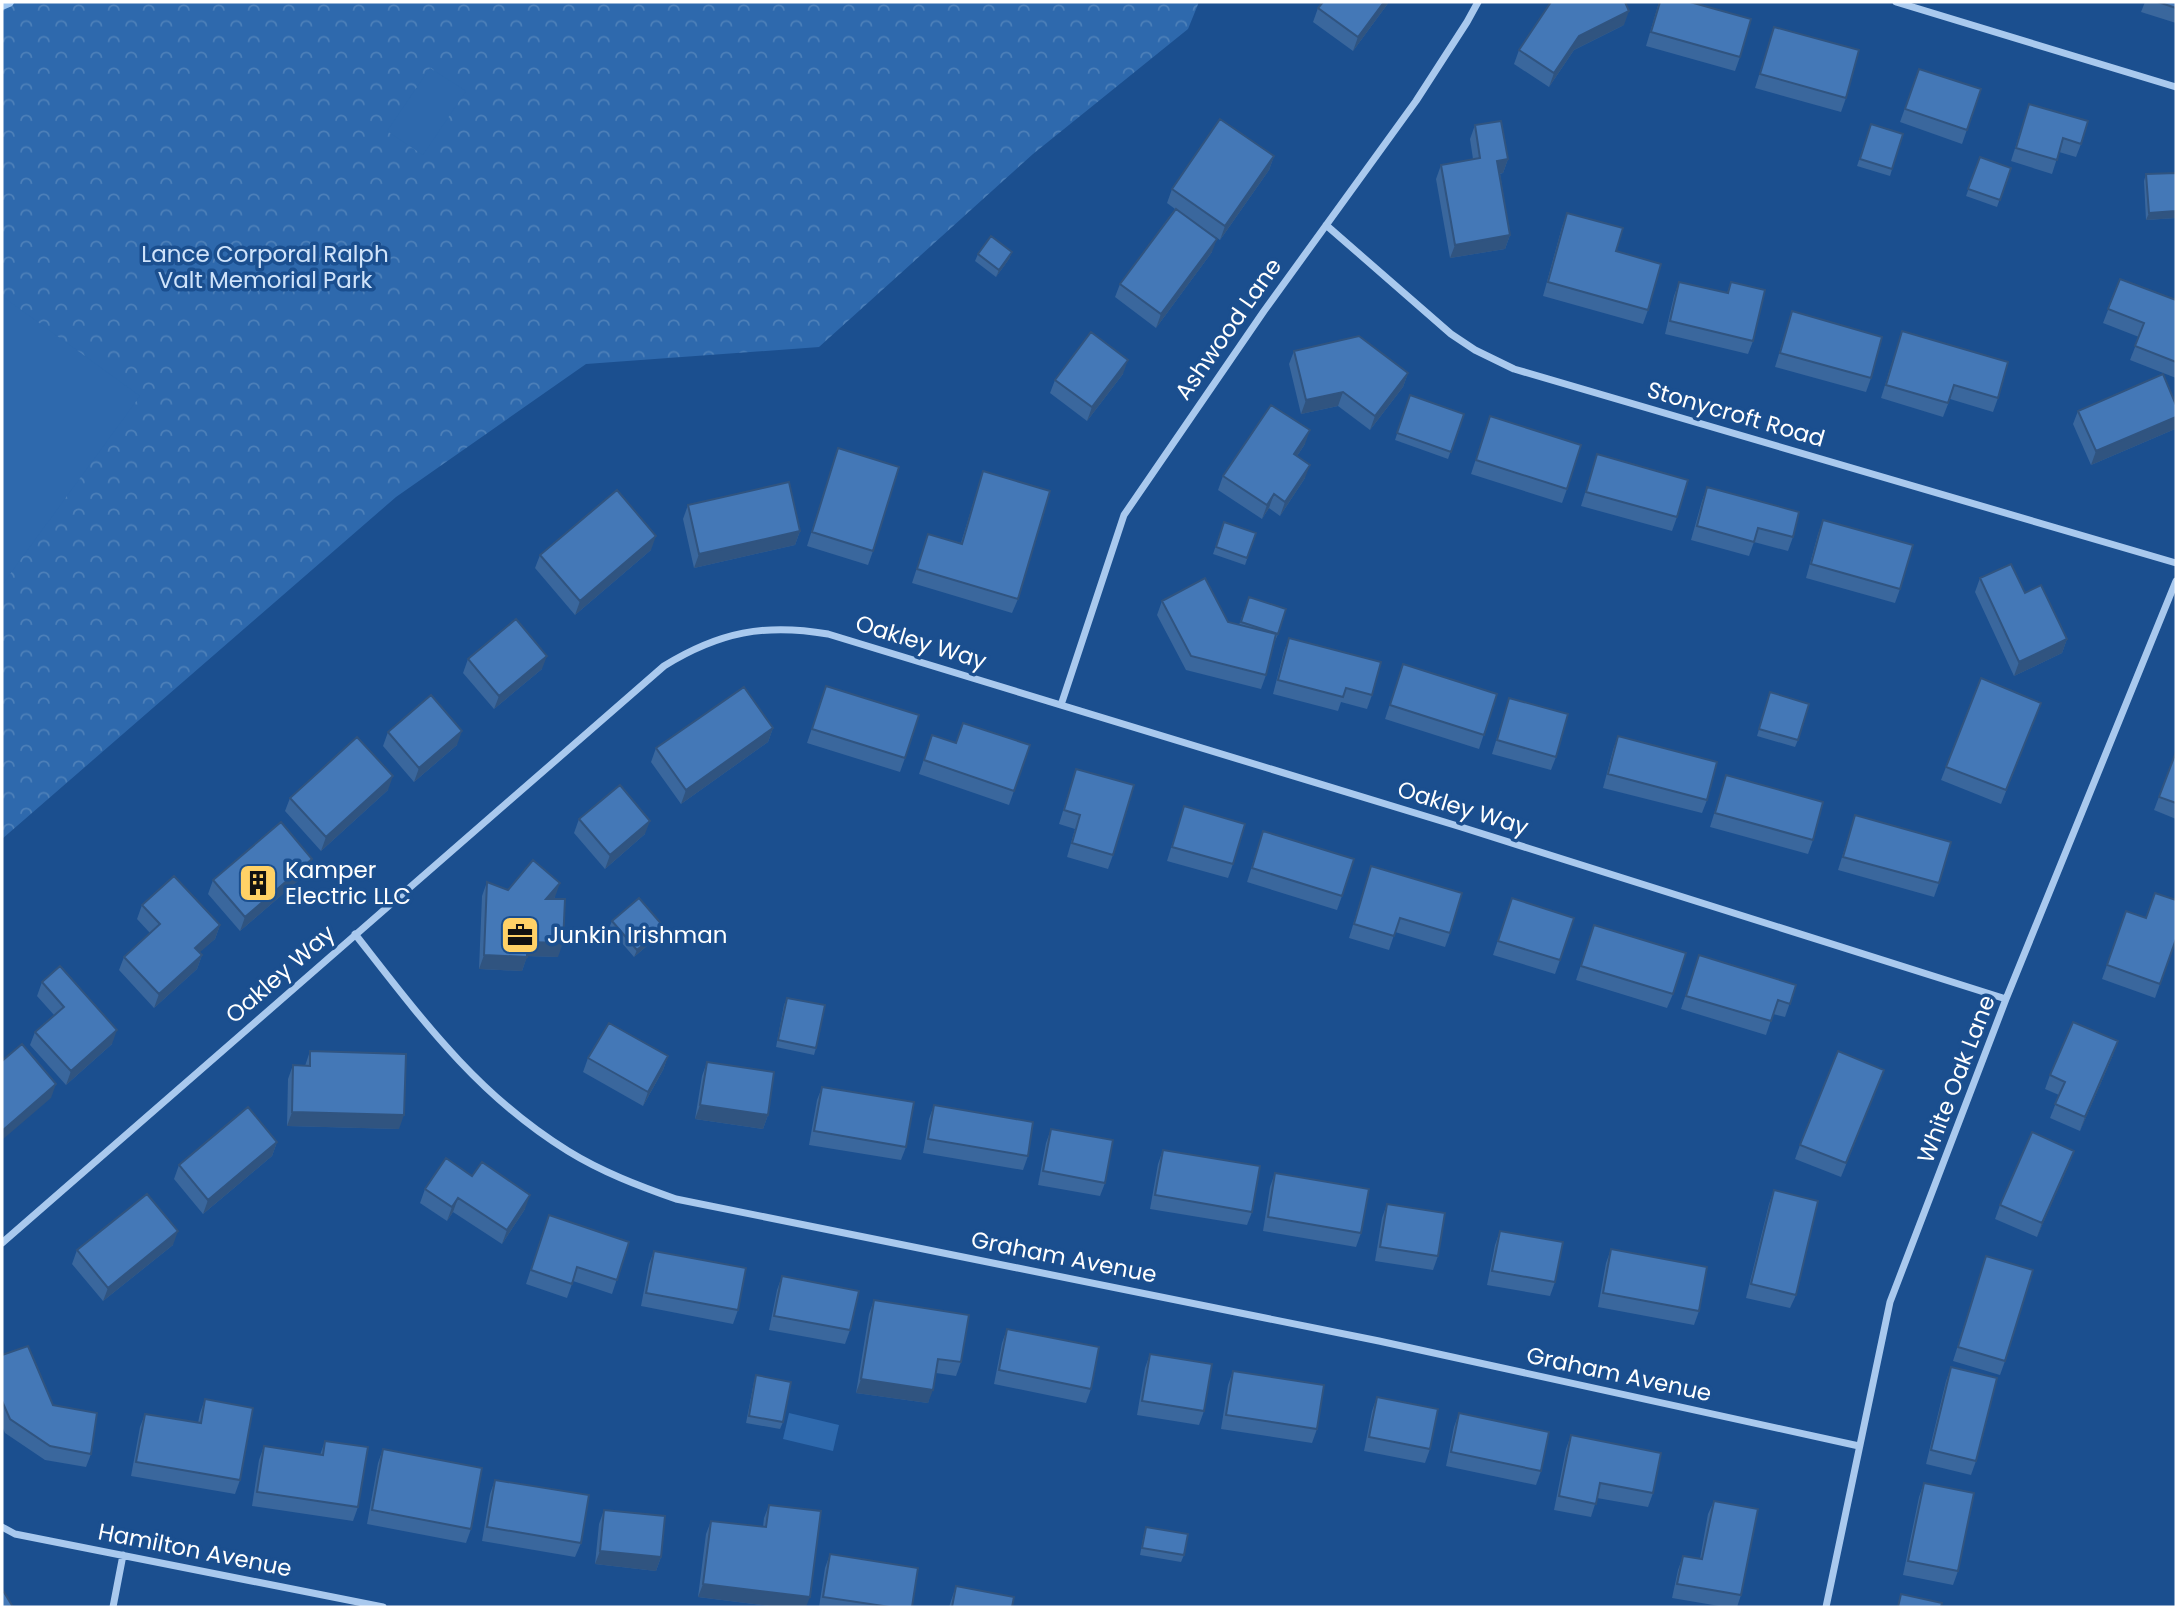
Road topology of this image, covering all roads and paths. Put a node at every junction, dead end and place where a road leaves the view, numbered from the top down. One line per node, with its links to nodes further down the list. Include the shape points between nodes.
1 (1478, 2): 4 (street, Ashwood Lane, via 1416,101)
2 (1896, 2): 3 (street)
3 (2176, 87)
4 (1326, 225): 5 (street, Stonycroft Road, via 1451,334 1514,369); 7 (street, Ashwood Lane, via 1124,515)
5 (2176, 563)
6 (2176, 581): 9 (street, White Oak Lane)
7 (1062, 705): 8 (street, Oakley Way, via 828,634 755,629 714,639 664,666); 9 (street, Oakley Way)
8 (355, 934): 10 (street, Oakley Way); 11 (street, Graham Avenue, via 470,1075 518,1116 622,1180 677,1199 1379,1341)
9 (2006, 999): 11 (street, White Oak Lane, via 1890,1302)
10 (2, 1242)
11 (1859, 1446): 16 (street, White Oak Lane)
12 (2, 1527): 13 (street, Hamilton Avenue, via 15,1534)
13 (123, 1555): 14 (street); 15 (street, Hamilton Avenue)
14 (113, 1607)
15 (383, 1607)
16 (1826, 1607)

